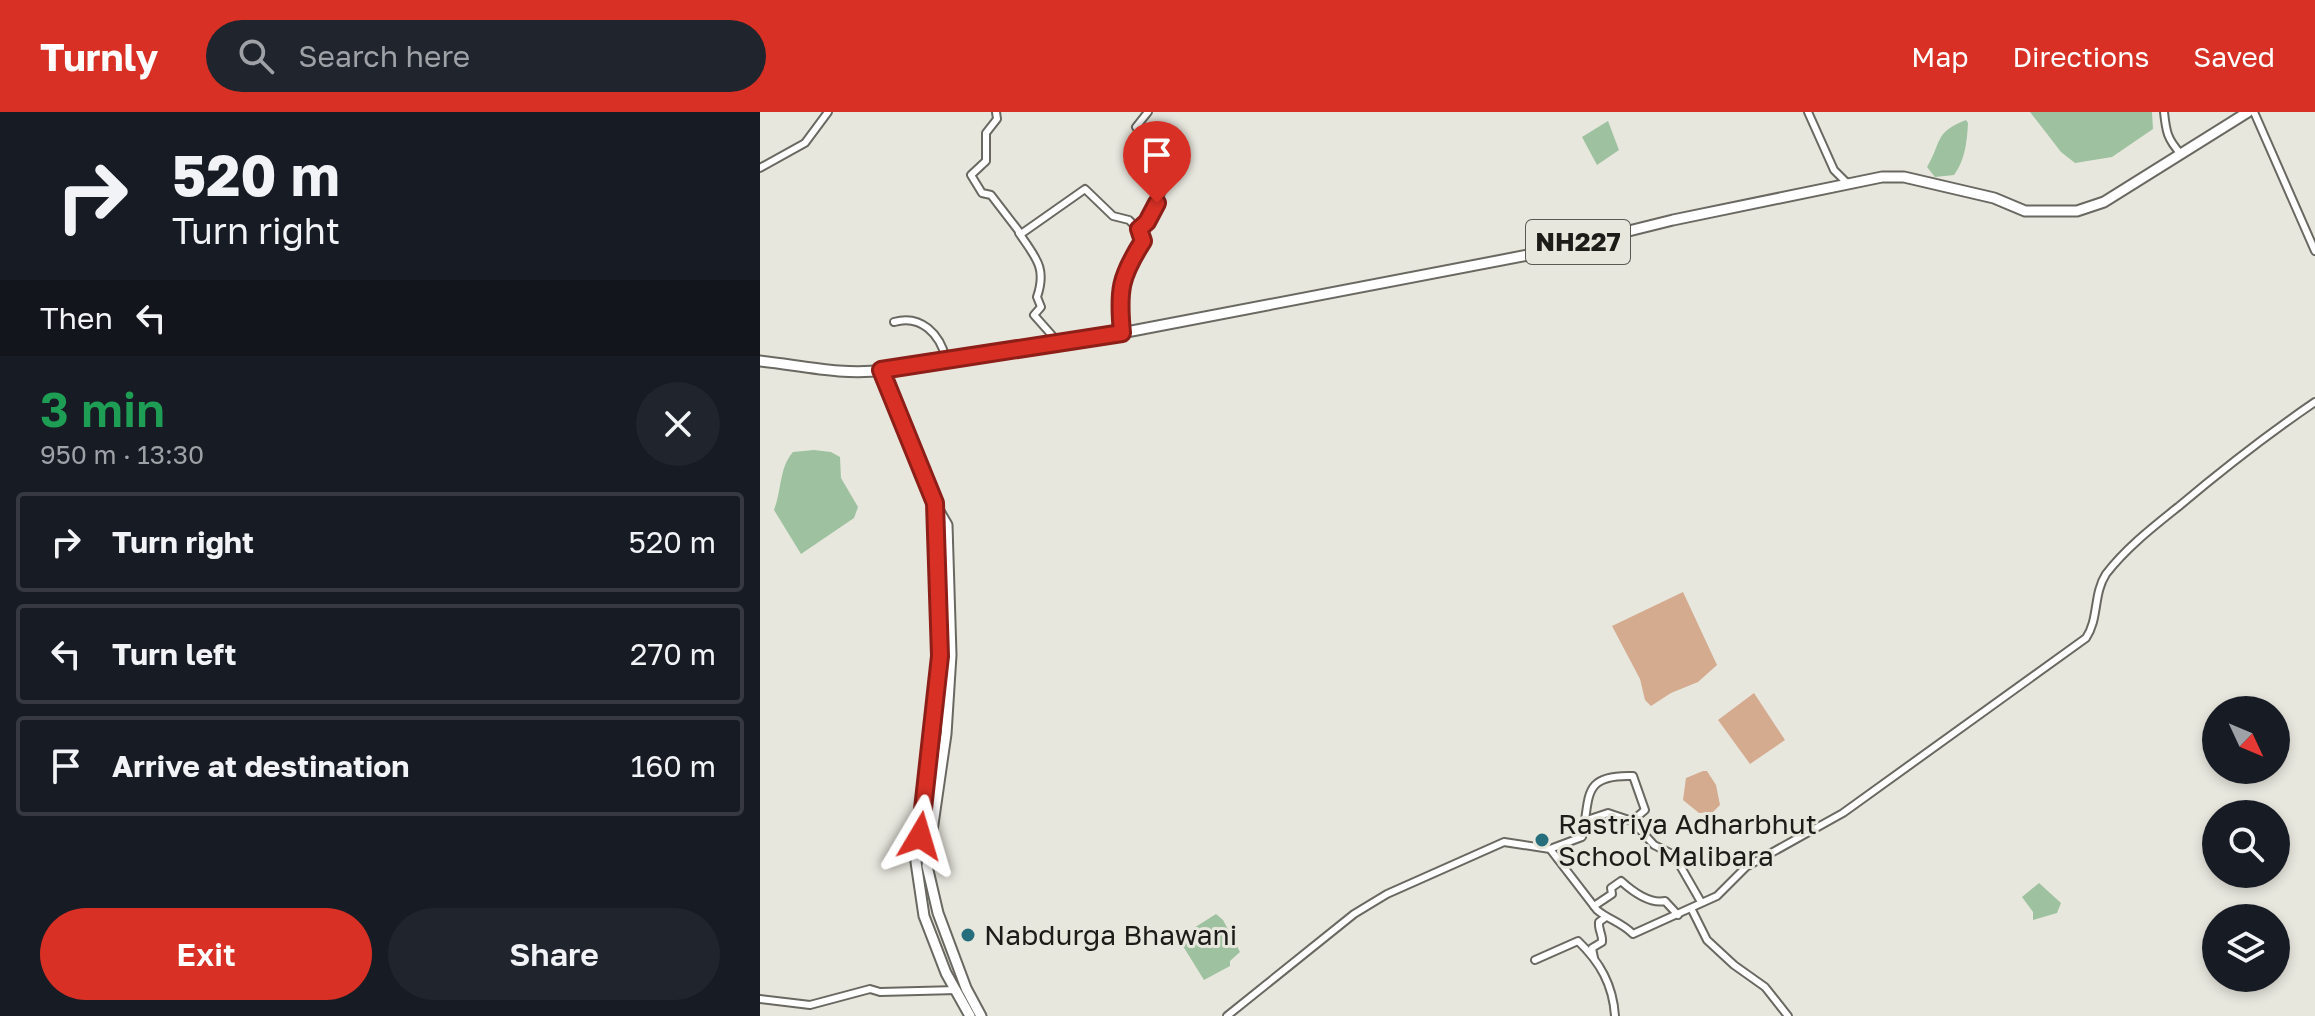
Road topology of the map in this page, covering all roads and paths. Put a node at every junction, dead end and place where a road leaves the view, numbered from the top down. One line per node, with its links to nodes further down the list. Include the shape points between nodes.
1 (828, 112): 9 (street, via 805,143)
2 (996, 112): 12 (street, via 986,133 986,161 971,175)
3 (1148, 112): 11 (street, via 1136,127 1162,165 1152,178 1162,191)
4 (1808, 112): 10 (street, via 1834,170)
5 (2164, 112): 8 (street, via 2164,129)
6 (2248, 112): 8 (highway, NH227)
7 (2254, 112): 13 (street)
8 (2181, 154): 10 (highway, NH227, via 2104,202 2068,212 2025,211 1994,198 1904,177)
9 (760, 168)
10 (1848, 184): 15 (highway, NH227, via 1544,252)
11 (1139, 229): 12 (street, via 1113,216 1085,189); 15 (street, via 1143,241 1129,260 1122,284)
12 (1019, 233): 16 (street, via 1042,267 1037,297 1041,307 1034,315)
13 (2315, 251)
14 (894, 322): 17 (street, via 919,322 934,331)
15 (1122, 333): 16 (highway, NH227)
16 (1057, 341): 17 (highway, NH227)
17 (946, 359): 19 (highway, NH227)
18 (760, 361): 19 (highway, NH227)
19 (881, 370): 21 (highway)
20 (2315, 402): 28 (street, via 2133,545 2105,576 2086,638 1843,813 1746,867 1717,896)
21 (935, 503): 22 (highway); 23 (highway, via 947,525)
22 (940, 609): 23 (highway); 24 (highway)
23 (952, 610): 24 (highway, via 946,734)
24 (928, 810): 35 (highway, via 916,862 918,889 946,973)
25 (1584, 821): 26 (street, via 1608,813); 26 (street, via 1587,796 1597,781 1633,776 1645,810); 27 (street, via 1582,837)
26 (1632, 821): 28 (street, via 1654,845 1674,855)
27 (1550, 849): 29 (street); 41 (street, via 1504,842 1387,894 1354,914)
28 (1701, 902): 30 (street)
29 (1594, 906): 31 (street, via 1621,881 1635,893 1665,901); 32 (street)
30 (1692, 910): 31 (street); 43 (street, via 1707,940 1765,987)
31 (1678, 915): 32 (street, via 1633,934)
32 (1606, 917): 34 (street, via 1599,922 1602,942 1592,948)
33 (1535, 960): 34 (street, via 1578,941)
34 (1595, 962): 42 (street, via 1611,986)
35 (961, 989): 37 (street, via 870,989); 39 (highway); 40 (highway)
36 (762, 1002): 37 (street)
37 (810, 1005): 38 (street)
38 (814, 1016)
39 (970, 1016)
40 (981, 1016)
41 (1227, 1016)
42 (1615, 1016)
43 (1788, 1016)

